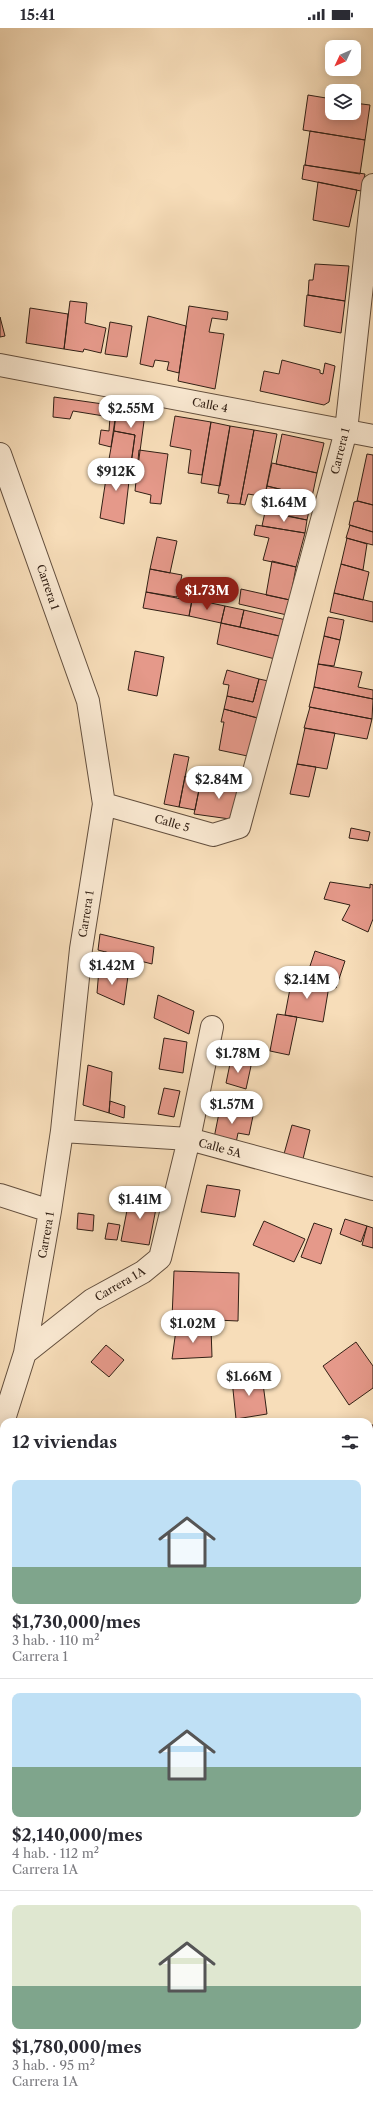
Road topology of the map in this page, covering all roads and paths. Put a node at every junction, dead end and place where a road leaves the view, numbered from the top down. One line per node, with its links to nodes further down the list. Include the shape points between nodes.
1 (373, 185): 3 (street, Carrera 1)
2 (0, 365): 3 (street, Calle 4)
3 (346, 431): 4 (street, Calle 4); 7 (street, Carrera 1)
4 (373, 436)
5 (0, 454): 6 (street, Carrera 1, via 88,701)
6 (104, 804): 7 (street, Calle 5, via 213,835); 9 (street, Carrera 1, via 81,949)
7 (240, 827)
8 (212, 1027): 10 (street, Carrera 1A)
9 (62, 1131): 10 (street, Calle 5A); 13 (street, Carrera 1)
10 (189, 1139): 11 (street, Calle 5A); 14 (street, Carrera 1A, via 160,1258 143,1272 92,1300)
11 (373, 1189)
12 (0, 1195): 13 (street)
13 (50, 1211): 14 (street, Carrera 1)
14 (25, 1352): 15 (street, Carrera 1)
15 (4, 1418)

